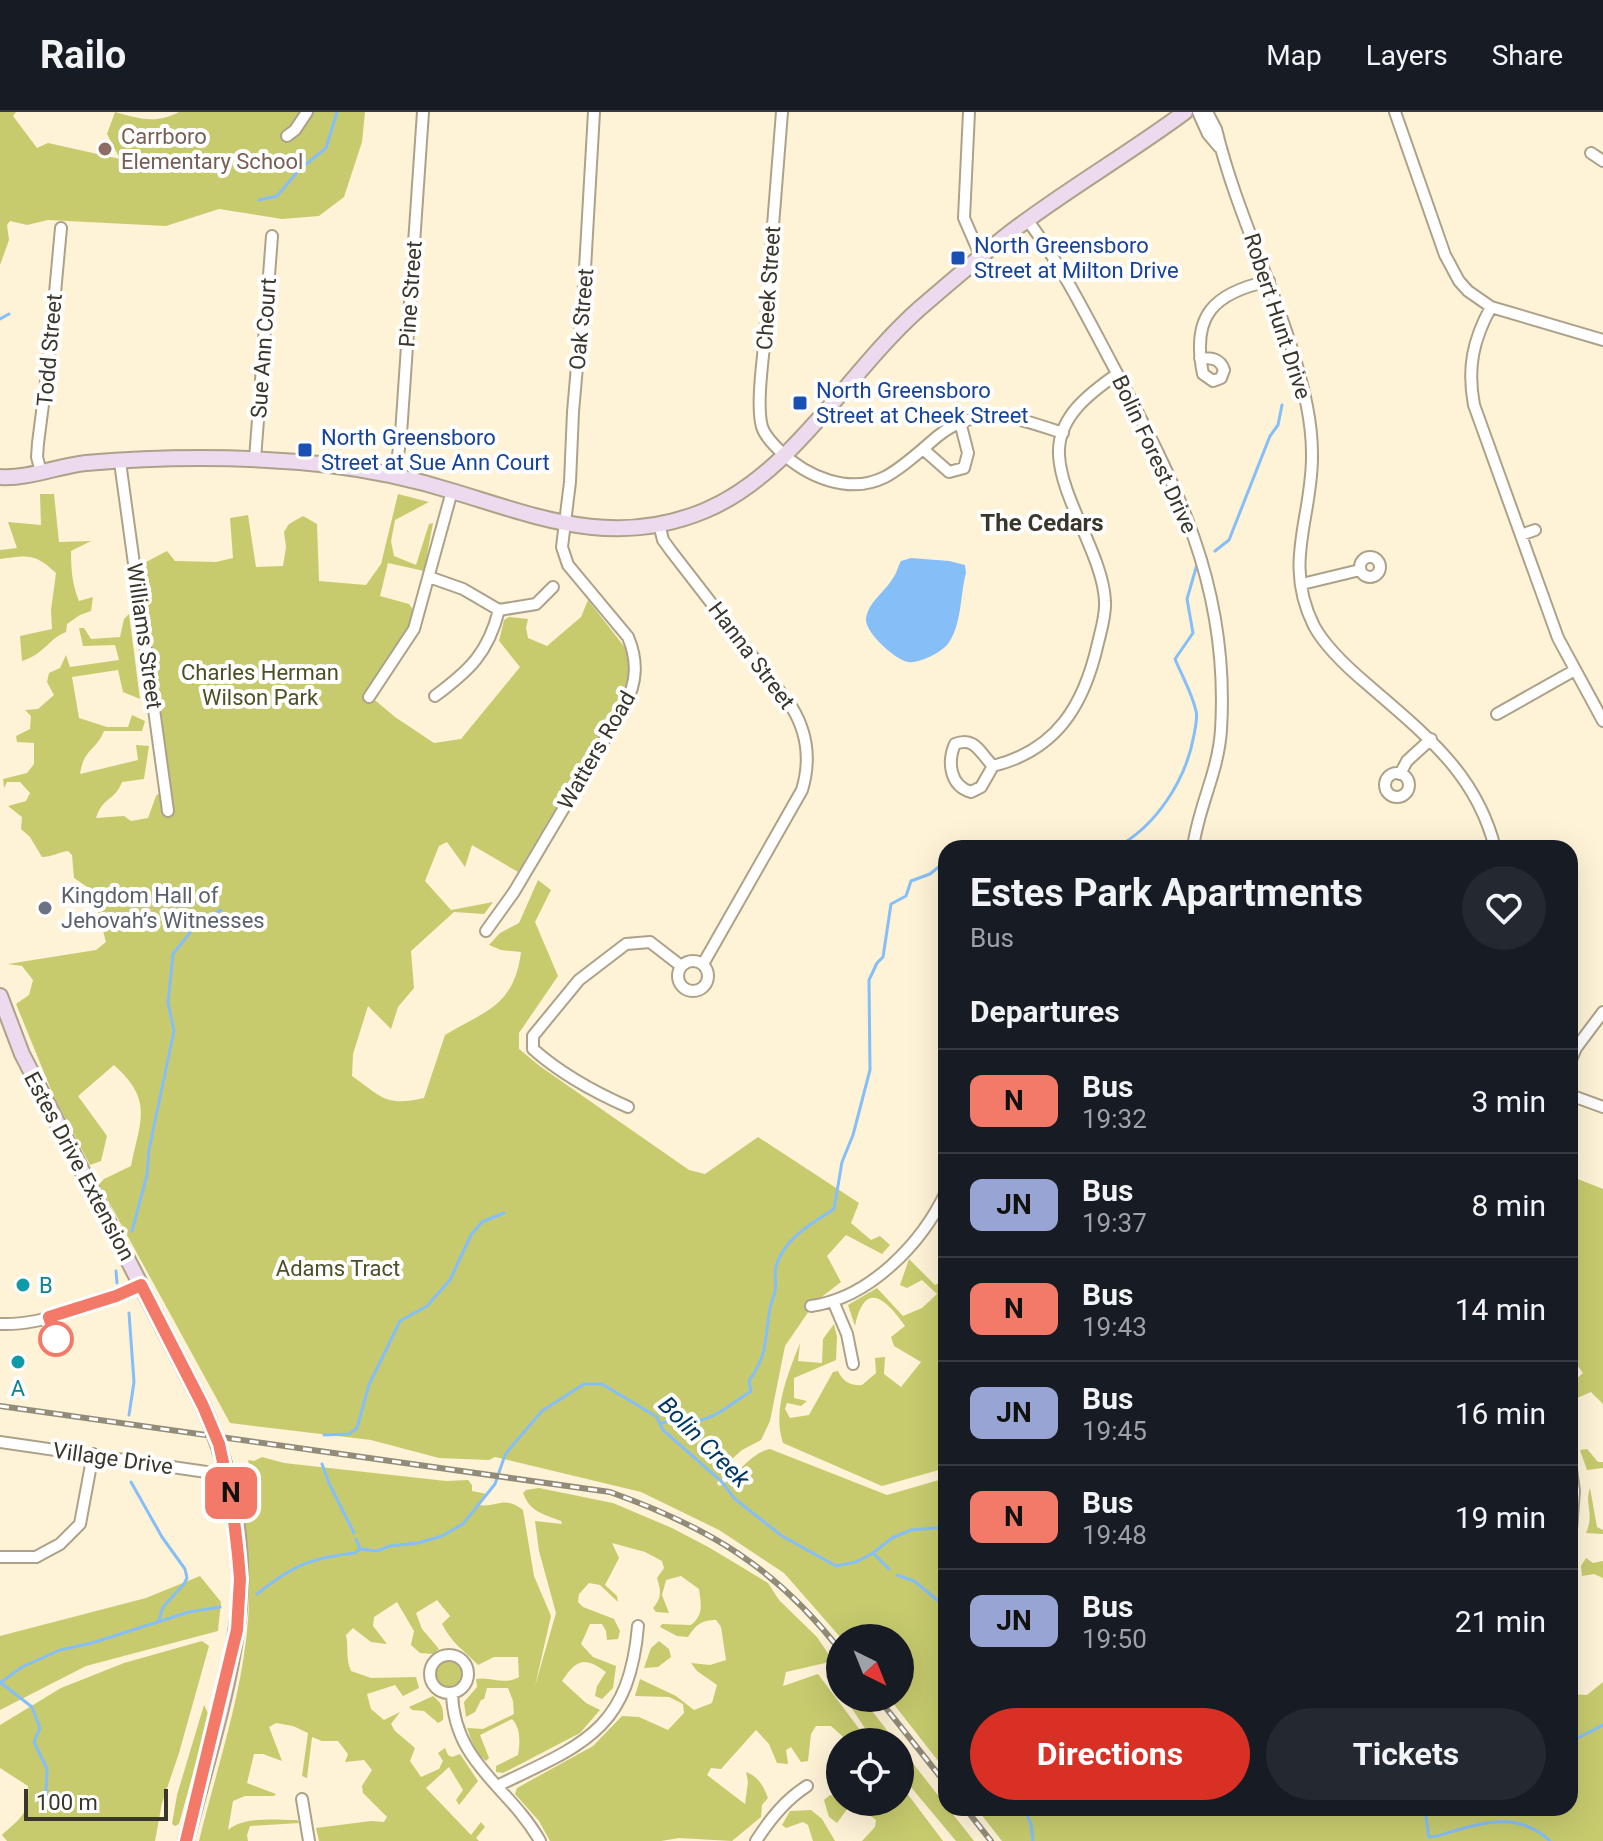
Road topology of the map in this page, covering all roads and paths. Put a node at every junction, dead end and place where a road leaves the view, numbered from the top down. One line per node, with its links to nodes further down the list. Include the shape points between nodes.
1 (307, 112): 10 (street)
2 (423, 112): 30 (street, Pine Street)
3 (594, 112): 35 (street, Oak Street)
4 (782, 112): 26 (street, Cheek Street, via 761,415 765,432)
5 (969, 112): 17 (street, via 964,218)
6 (1185, 112): 14 (main road)
7 (1198, 112): 11 (street, Robert Hunt Drive)
8 (1207, 112): 11 (street, Robert Hunt Drive)
9 (1395, 112): 19 (street, via 1452,271)
10 (287, 136)
11 (1220, 148): 18 (street, Robert Hunt Drive)
12 (1591, 153): 13 (street)
13 (1603, 161)
14 (1028, 221): 17 (main road); 22 (street, Bolin Forest Drive)
15 (61, 228): 29 (street, Todd Street, via 38,443)
16 (272, 236): 27 (street, Sue Ann Court)
17 (981, 257): 26 (main road, via 867,360)
18 (1269, 281): 21 (street, via 1226,297 1211,310 1199,334); 40 (street, Robert Hunt Drive, via 1304,392 1312,438 1310,493 1298,558)
19 (1491, 307): 20 (street); 37 (street, via 1471,355 1470,387)
20 (1603, 340)
21 (1200, 358)
22 (1117, 374): 24 (street, via 1074,410); 52 (street, Bolin Forest Drive, via 1189,521 1218,624 1218,760)
23 (960, 422): 24 (street, via 1002,415); 25 (street); 25 (street, via 968,453 964,468 949,472)
24 (1063, 433): 49 (street, via 1059,454 1101,584 1103,623 1087,682 1069,715 1036,749)
25 (923, 449): 26 (street, via 886,476 850,485 813,475)
26 (785, 455): 34 (main road, via 726,501)
27 (255, 459): 28 (main road); 30 (main road)
28 (120, 462): 29 (main road); 51 (street, Williams Street)
29 (41, 472): 31 (main road)
30 (395, 476): 33 (main road)
31 (7, 478): 32 (main road)
32 (0, 488)
33 (452, 491): 35 (main road); 39 (street)
34 (659, 524): 35 (main road, via 618,529); 55 (street, Hanna Street, via 663,540 791,706 808,748 799,797)
35 (564, 525): 54 (street, Watters Road, via 562,547 568,565 628,637 634,683 514,892)
36 (1535, 530): 37 (street)
37 (1521, 535): 43 (street)
38 (1360, 570): 40 (street)
39 (429, 577): 42 (street); 45 (street, via 414,629)
40 (1302, 584): 48 (street, Robert Hunt Drive, via 1313,624 1325,642)
41 (553, 587): 42 (street, via 536,604)
42 (499, 610): 44 (street, via 493,635 465,674)
43 (1575, 670): 46 (street); 47 (street)
44 (435, 696)
45 (369, 697)
46 (1497, 714)
47 (1603, 721)
48 (1431, 739): 50 (street); 53 (street, Robert Hunt Drive, via 1467,784)
49 (993, 766): 49 (street, via 981,787 971,792 954,780 950,755 955,744 974,742)
50 (1400, 774)
51 (168, 811)
52 (1194, 840)
53 (1492, 840)
54 (486, 931)
55 (703, 964): 56 (street, via 694,960); 56 (street, via 709,978 693,991 680,984)
56 (681, 966): 61 (street, via 650,942 626,944 579,980 533,1036 533,1049 543,1058)
57 (0, 996): 64 (main road, Estes Drive Extension, via 22,1054)
58 (1603, 1012): 59 (street)
59 (1578, 1045)
60 (1578, 1098): 62 (street)
61 (628, 1107)
62 (1603, 1107)
63 (938, 1206): 65 (street, via 888,1267)
64 (141, 1285): 67 (street, via 49,1317); 71 (main road, Estes Drive Extension, via 203,1406)
65 (833, 1301): 66 (street); 68 (street)
66 (811, 1306)
67 (0, 1324)
68 (853, 1364)
69 (0, 1442): 70 (street, Village Drive)
70 (93, 1454): 71 (street, Village Drive); 72 (street, via 80,1524 36,1557)
71 (227, 1475): 78 (main road, Estes Drive Extension, via 240,1579 237,1630)
72 (0, 1557)
73 (638, 1626): 75 (street, via 633,1668 612,1714 563,1754)
74 (452, 1693): 75 (street, via 465,1748)
75 (497, 1786): 80 (street)
76 (807, 1786): 81 (street, via 778,1810)
77 (302, 1799): 79 (street)
78 (186, 1841)
79 (309, 1841)
80 (540, 1841)
81 (756, 1841)

